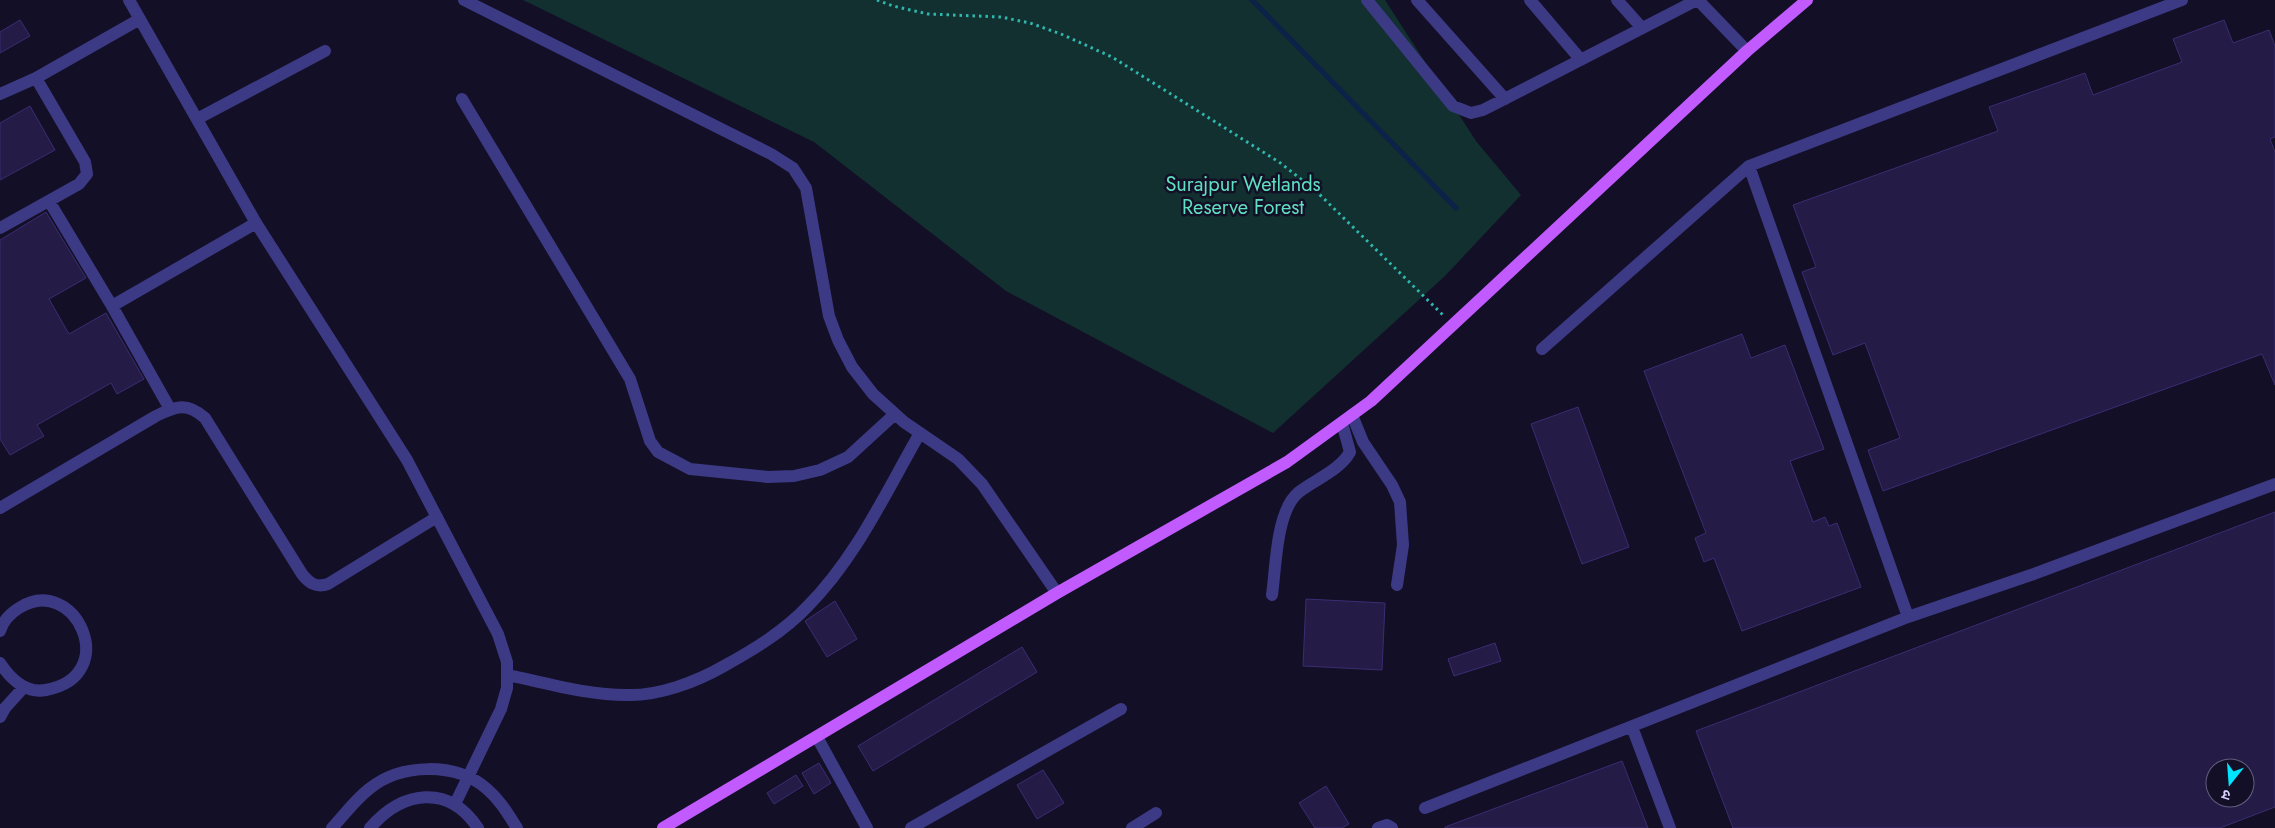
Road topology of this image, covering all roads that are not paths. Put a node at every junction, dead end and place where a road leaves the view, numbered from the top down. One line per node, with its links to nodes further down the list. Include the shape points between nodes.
1 (129, 0): 10 (street)
2 (464, 0): 27 (street, via 793,168 806,188 829,316 838,340 873,394)
3 (1368, 0): 18 (street, via 1453,106 1471,113)
4 (1417, 0): 18 (street)
5 (1530, 0): 14 (street)
6 (1617, 0): 11 (street)
7 (1698, 0): 11 (street); 13 (street)
8 (1807, 0): 13 (main road)
9 (2182, 0): 20 (street)
10 (140, 19): 15 (street); 19 (street)
11 (1642, 28): 14 (street)
12 (325, 51): 19 (street)
13 (1747, 51): 28 (main road, via 1372,401)
14 (1581, 60): 18 (street)
15 (36, 78): 16 (street); 21 (street, via 85,162 87,174 79,184)
16 (0, 94)
17 (462, 99): 27 (street, via 630,380 650,441 658,452 690,469 768,477 794,476 820,470 848,457)
18 (1505, 99)
19 (197, 119): 22 (street)
20 (1749, 166): 25 (street); 36 (street)
21 (49, 201): 23 (street); 24 (street)
22 (256, 223): 24 (street); 32 (street, via 406,460)
23 (0, 228)
24 (112, 306): 26 (street)
25 (1542, 349)
26 (170, 409): 31 (street); 32 (street, via 186,406 205,418 302,574 314,584 328,584)
27 (895, 414): 29 (street)
28 (1347, 419): 33 (street, via 1400,502 1403,546); 34 (main road, via 1287,462); 35 (street, via 1350,452 1345,461 1297,494 1287,506)
29 (920, 433): 34 (street, via 958,460 982,484); 39 (street, via 834,576 807,608 774,636 740,657 703,678 628,696 576,690)
30 (2275, 484): 36 (street, via 2034,574)
31 (0, 508)
32 (437, 517): 39 (street, via 498,634 507,662)
33 (1397, 585)
34 (1057, 593): 44 (main road)
35 (1272, 594)
36 (1908, 617): 43 (street)
37 (0, 631): 40 (street, via 10,614 25,604 43,601 60,605 74,615 84,630 87,647 84,664 74,678 59,688 41,691)
38 (0, 663): 40 (street, via 10,677)
39 (507, 675): 45 (street, via 501,709)
40 (24, 687): 42 (street)
41 (1121, 709): 55 (street)
42 (0, 717)
43 (1632, 727): 47 (street); 59 (street)
44 (817, 737): 53 (main road); 54 (street)
45 (470, 777): 46 (street); 49 (street, via 438,768 386,778 370,788); 52 (street, via 500,801)
46 (455, 804): 50 (street, via 427,796 411,799 399,803); 51 (street)
47 (1425, 808)
48 (1156, 813): 56 (street)
49 (332, 828)
50 (370, 828)
51 (478, 828)
52 (517, 828)
53 (663, 828)
54 (867, 828)
55 (912, 828)
56 (1132, 828)
57 (1378, 828): 58 (street, via 1387,825)
58 (1392, 828)
59 (1670, 828)

